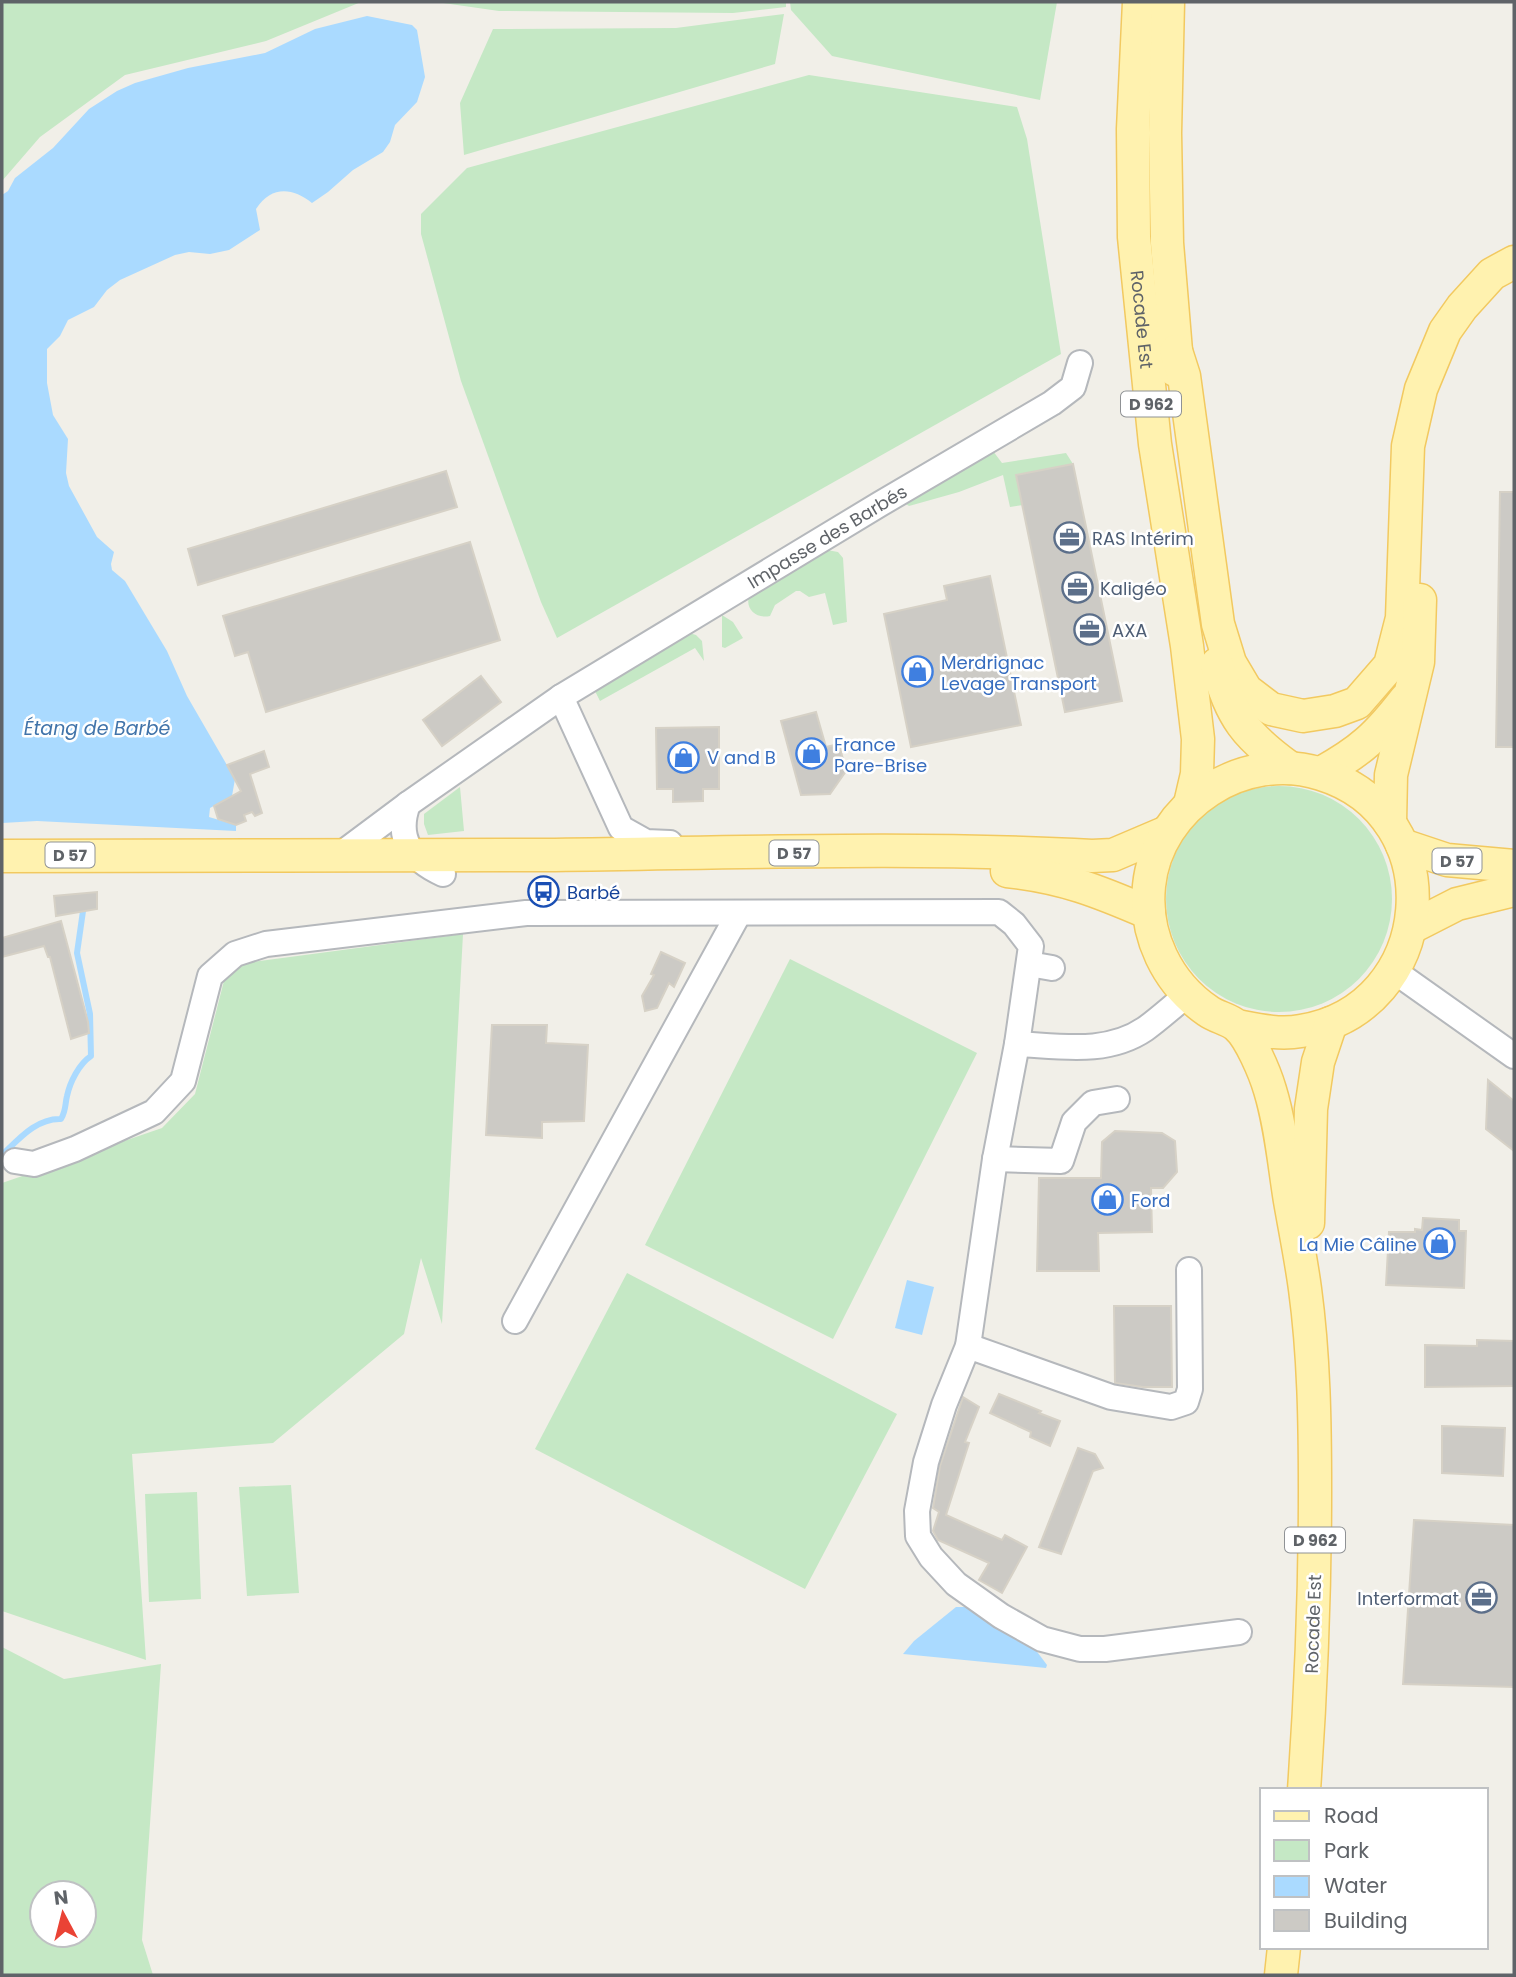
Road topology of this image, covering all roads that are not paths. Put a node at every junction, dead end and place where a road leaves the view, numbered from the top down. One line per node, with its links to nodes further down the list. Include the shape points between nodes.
1 (1139, 2): 11 (main road, Rocade Est / D 962, via 1134,237 1155,444 1188,646 1198,739)
2 (1168, 2): 4 (main road, Rocade Est / D 962, via 1165,133)
3 (1514, 264): 4 (main road, via 1492,274 1462,307 1420,389 1408,446 1402,618 1393,654 1390,665 1357,703 1335,711 1303,716 1271,709 1246,690 1230,663 1219,624 1184,376); 6 (main road, via 1483,296 1466,324 1428,413 1422,461 1418,662)
4 (1176, 351): 8 (main road, Rocade Est / D 962, via 1175,378 1212,640 1224,694 1237,719 1260,746)
5 (1080, 363): 7 (street, Impasse des Barbés, via 1073,387 1052,403)
6 (1410, 693): 9 (main road, via 1373,738); 13 (main road, via 1391,775)
7 (561, 697): 10 (street, Impasse des Barbés); 14 (street, via 627,833 646,842)
8 (1290, 768): 9 (main road); 11 (main road, via 1242,774 1220,782)
9 (1321, 774): 13 (main road, via 1371,802)
10 (408, 804): 16 (street, via 403,833); 17 (street, Impasse des Barbés)
11 (1190, 804): 12 (main road)
12 (1167, 832): 14 (main road, D 57, via 1114,855); 23 (main road, via 1155,857)
13 (1396, 834): 18 (main road, D 57, via 1447,860); 24 (main road, via 1413,885)
14 (842, 852): 16 (main road, D 57)
15 (2, 856): 17 (main road, D 57)
16 (416, 856): 17 (main road, D 57); 19 (street, via 426,867)
17 (337, 857)
18 (1514, 866)
19 (443, 874): 20 (main road, D 57); 23 (main road, D 57, via 984,868 1042,874)
20 (2, 876)
21 (1514, 890): 24 (main road, D 57, via 1457,904)
22 (739, 912): 29 (street, via 999,912 1031,946 1040,966); 33 (street, via 526,913 267,944 235,954 211,976 183,1081 154,1112 34,1164); 36 (street)
23 (1149, 913): 26 (main road, via 1155,943 1168,971)
24 (1412, 927): 25 (main road)
25 (1394, 971): 27 (main road, via 1367,1002); 30 (street)
26 (1187, 995): 28 (main road); 29 (street, via 1143,1030 1122,1040 1094,1048)
27 (1331, 1023): 28 (main road, via 1300,1032); 35 (main road, D 962, via 1318,1062 1311,1109)
28 (1237, 1026): 35 (main road, D 962, via 1264,1067 1276,1111)
29 (1017, 1044): 32 (street)
30 (1514, 1056)
31 (1117, 1099): 32 (street, via 1093,1103 1074,1122 1061,1161)
32 (995, 1159): 37 (street)
33 (15, 1161)
34 (1189, 1270): 37 (street, via 1190,1389 1186,1402 1171,1407 1111,1397)
35 (1305, 1290): 39 (main road, Rocade Est / D 962, via 1315,1436 1315,1584)
36 (515, 1321)
37 (968, 1346): 38 (street, via 926,1462 916,1511 918,1536 956,1584 1042,1639 1080,1649)
38 (1239, 1632)
39 (1304, 1788)
40 (1284, 1949): 41 (main road)
41 (1280, 1975)

